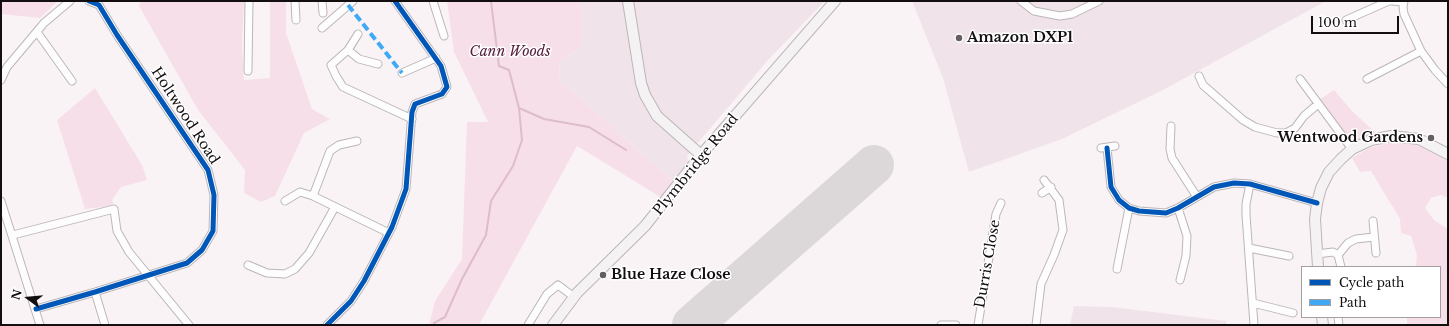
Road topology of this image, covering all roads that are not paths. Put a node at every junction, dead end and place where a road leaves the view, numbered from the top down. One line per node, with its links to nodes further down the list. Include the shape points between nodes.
1 (70, 1): 20 (street)
2 (89, 1): 69 (street, Holtwood Road, via 99,5 208,170 214,194 213,231 202,250 186,263)
3 (249, 1): 27 (street)
4 (295, 1): 17 (street)
5 (322, 1): 16 (street)
6 (353, 1): 19 (street)
7 (432, 1): 22 (street)
8 (628, 1): 42 (main road, via 645,95 657,116)
9 (835, 1): 42 (main road, Plymbridge Road)
10 (1021, 1): 11 (street, via 1034,11 1060,16 1072,14)
11 (1099, 1)
12 (1389, 1): 18 (street)
13 (1392, 1): 15 (street)
14 (399, 2): 25 (street)
15 (1404, 2): 24 (street, via 1404,14)
16 (323, 13)
17 (296, 20)
18 (1346, 20)
19 (322, 28)
20 (37, 32): 32 (street, via 7,67); 33 (street)
21 (358, 34): 23 (street)
22 (444, 36)
23 (348, 50): 26 (street, via 359,59); 36 (street, via 331,65 343,87)
24 (1421, 51): 31 (street); 34 (street)
25 (436, 58): 28 (street); 36 (street, via 445,76 447,87 442,94 415,104)
26 (378, 64)
27 (248, 71)
28 (402, 73)
29 (1199, 76): 35 (street, via 1203,85 1243,120 1255,127 1277,133 1286,133 1295,128)
30 (1300, 79): 35 (street)
31 (1367, 79)
32 (1, 80)
33 (72, 81)
34 (1448, 84)
35 (1318, 104): 40 (street)
36 (412, 119): 57 (street, via 406,189)
37 (1171, 126): 48 (street, via 1172,158)
38 (357, 141): 47 (street, via 339,145 330,151)
39 (1115, 146): 54 (street, via 1104,148 1111,187 1119,200)
40 (1352, 149): 41 (main road, via 1381,138 1401,136 1419,139); 51 (main road, via 1329,172)
41 (1448, 154)
42 (701, 155): 72 (main road, Plymbridge Road, via 645,226)
43 (1044, 180): 45 (street)
44 (1250, 184): 48 (street, via 1224,184); 51 (street); 60 (street, via 1246,204)
45 (1051, 187): 46 (street); 85 (street, via 1059,200 1063,230 1041,284)
46 (1042, 193)
47 (313, 196): 49 (street, via 300,192); 52 (street)
48 (1197, 197): 55 (street)
49 (285, 200)
50 (1, 201): 58 (street)
51 (1317, 203): 62 (main road)
52 (335, 207): 57 (street); 65 (street, via 309,253 295,269 285,274 268,274)
53 (1002, 207): 84 (street, Durris Close, via 996,214)
54 (1129, 208): 55 (street, via 1158,213); 68 (street)
55 (1178, 208): 70 (street, via 1187,236 1186,256)
56 (1373, 221): 59 (street)
57 (389, 233): 79 (street, via 354,296)
58 (13, 235): 69 (street, via 114,209 117,231 128,252); 74 (street)
59 (1374, 237): 61 (street); 63 (street, via 1356,239 1348,243)
60 (1249, 248): 64 (street); 73 (street)
61 (1376, 253)
62 (1317, 254): 63 (street, via 1333,252); 66 (main road)
63 (1338, 255): 67 (street)
64 (1289, 256)
65 (248, 265)
66 (1318, 266)
67 (1341, 266)
68 (1117, 269)
69 (148, 276): 71 (street, Holtwood Road); 78 (street)
70 (1180, 280)
71 (95, 292): 74 (street, Holtwood Road); 77 (street)
72 (574, 297): 80 (street, via 558,285 548,294); 81 (main road, Plymbridge Road)
73 (1253, 303): 75 (street); 86 (street)
74 (36, 309): 76 (street)
75 (1293, 313)
76 (40, 325)
77 (105, 325)
78 (189, 325)
79 (326, 325)
80 (528, 325)
81 (553, 325)
82 (941, 325): 83 (street)
83 (956, 325)
84 (978, 325)
85 (1036, 325)
86 (1254, 325)

